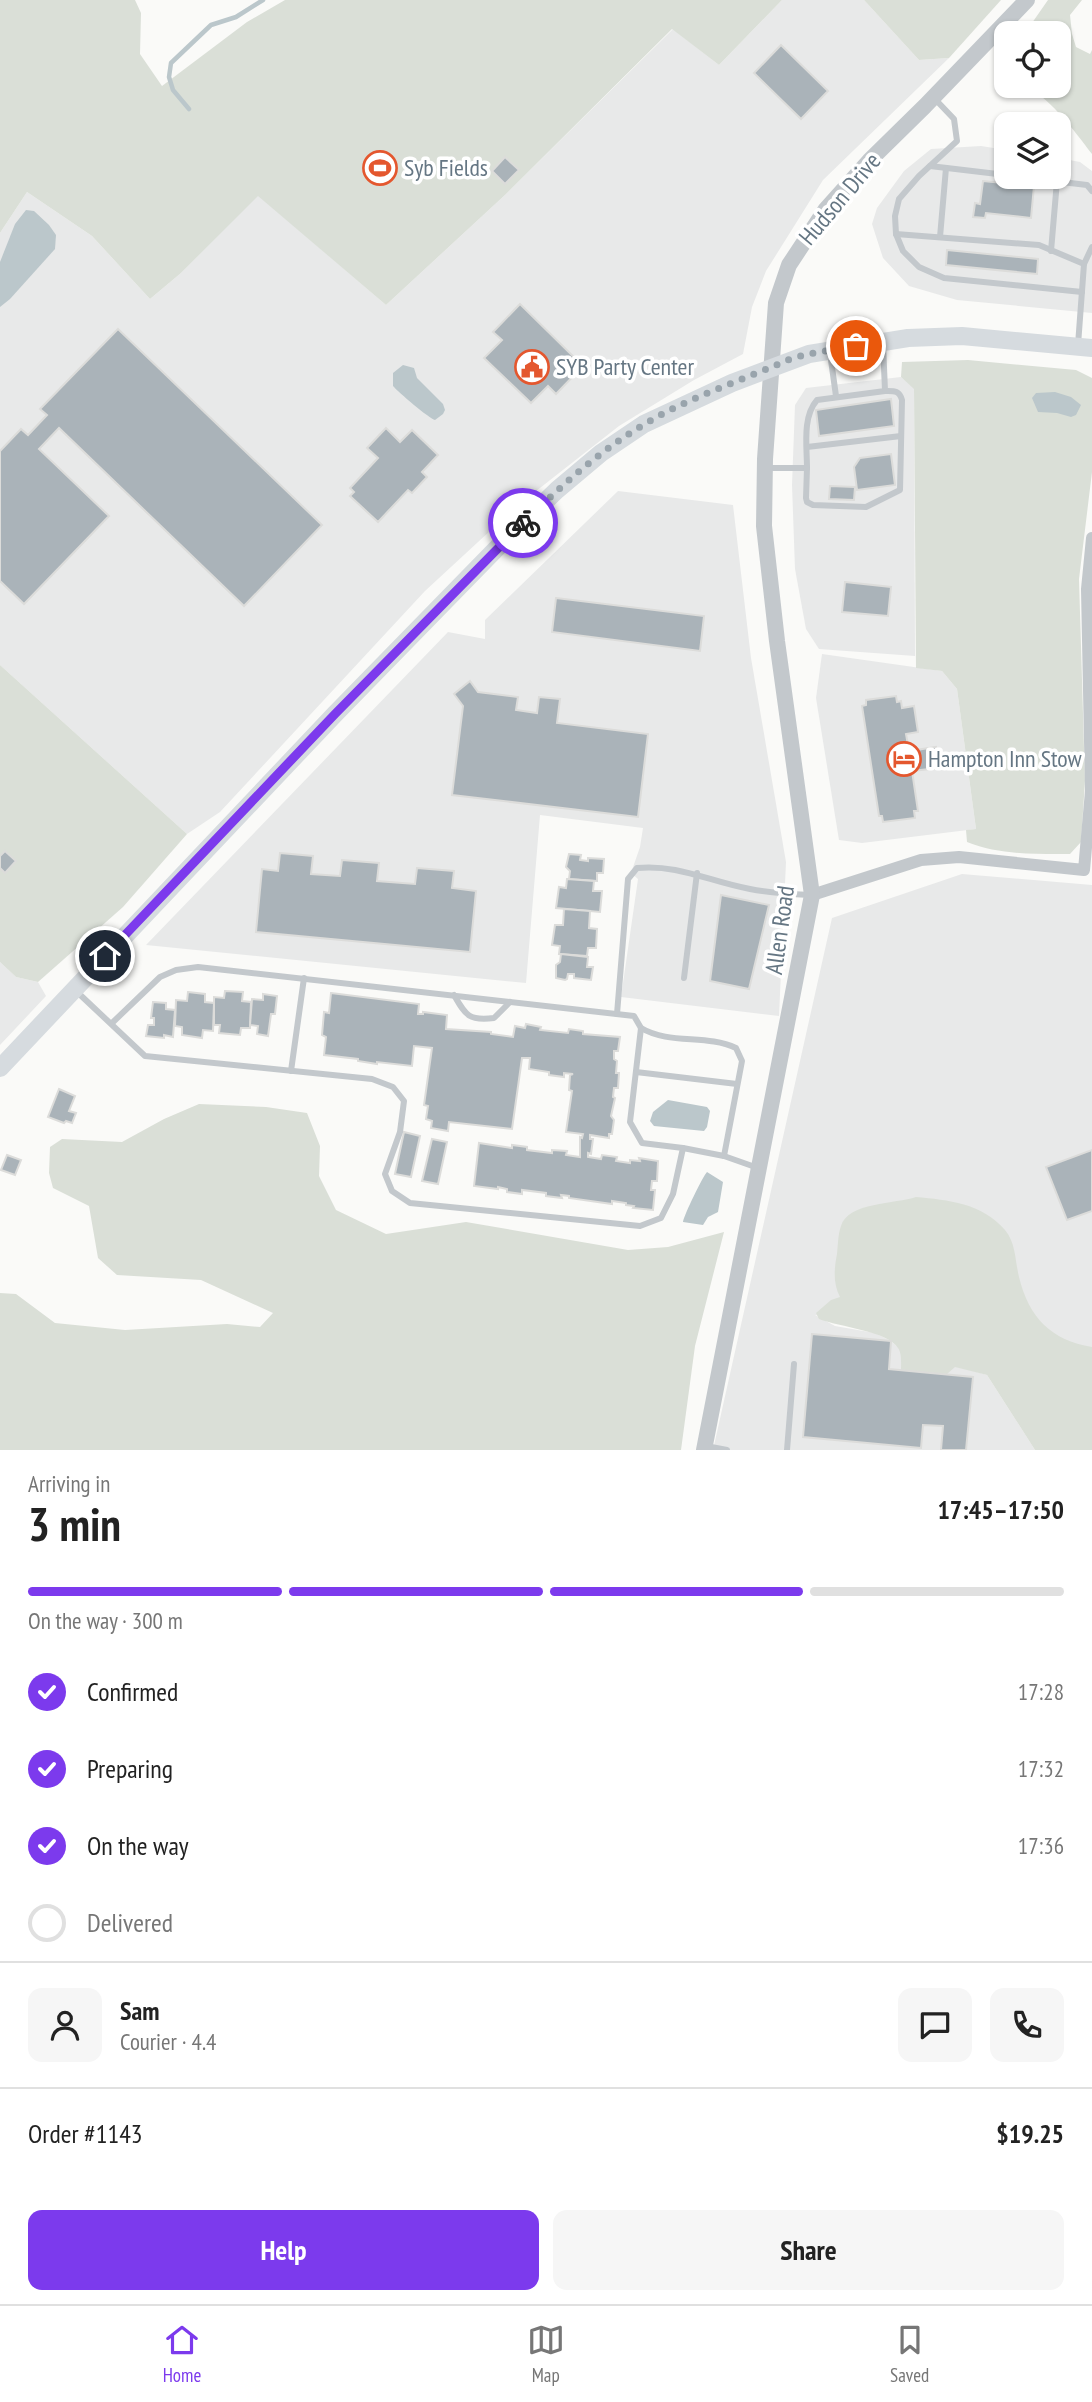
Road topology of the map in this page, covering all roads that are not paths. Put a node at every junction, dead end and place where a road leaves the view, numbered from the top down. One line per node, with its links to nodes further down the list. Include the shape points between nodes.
1 (1027, 0): 2 (street, Hudson Drive)
2 (934, 98): 3 (lane, via 954,119 957,141); 19 (street, Hudson Drive, via 869,161 800,245 776,303)
3 (930, 166): 4 (lane); 9 (lane, via 899,199)
4 (946, 167): 5 (lane); 10 (lane)
5 (994, 173)
6 (1071, 183): 8 (lane, via 1087,185)
7 (1056, 189): 12 (lane)
8 (1092, 191)
9 (896, 234): 10 (lane); 14 (lane, via 903,251 919,267 944,278)
10 (940, 237): 12 (lane)
11 (1092, 247): 13 (lane)
12 (1051, 250): 13 (lane)
13 (1084, 264): 14 (lane)
14 (1082, 295): 15 (lane); 17 (lane)
15 (1092, 298)
16 (883, 342): 17 (main road, via 962,337); 18 (main road); 20 (lane)
17 (1085, 347)
18 (830, 350): 19 (main road); 21 (lane)
19 (770, 368): 24 (street, Allen Road); 31 (main road, via 644,424 557,490 335,714)
20 (885, 391): 21 (lane); 22 (lane, via 900,394)
21 (836, 396): 23 (lane, via 817,400 811,407)
22 (901, 436): 23 (lane); 25 (lane, via 900,490 866,507 809,504)
23 (807, 447): 25 (lane)
24 (764, 468): 25 (lane); 28 (street, Allen Road, via 767,562)
25 (807, 468)
26 (1092, 538): 28 (street, via 1087,589 1091,791 1084,870 959,858 921,860)
27 (697, 873): 28 (lane, via 748,889); 30 (lane); 34 (lane, via 656,866 637,868 628,880)
28 (812, 895): 43 (street, Allen Road)
29 (303, 978): 32 (lane); 35 (lane, via 198,967 177,970 160,977); 38 (lane)
30 (684, 978)
31 (74, 989): 35 (lane); 37 (main road)
32 (454, 995): 33 (lane); 33 (lane, via 464,1014 472,1018 494,1018)
33 (510, 1002): 34 (lane)
34 (618, 1014): 36 (lane, via 634,1016)
35 (111, 1024): 38 (lane, via 145,1056)
36 (641, 1028): 39 (lane); 40 (lane, via 654,1036 724,1042 736,1048 742,1061)
37 (0, 1068)
38 (291, 1071): 41 (lane, via 372,1079 393,1087 404,1101 400,1132 385,1174 391,1191 410,1203 640,1226 661,1218 673,1194)
39 (636, 1072): 40 (lane); 41 (lane, via 630,1122 642,1143)
40 (737, 1084): 42 (lane)
41 (683, 1148): 42 (lane)
42 (724, 1156): 43 (lane)
43 (760, 1168): 45 (street, Allen Road)
44 (794, 1364): 47 (lane)
45 (704, 1448): 46 (lane)
46 (727, 1450)
47 (787, 1450)

